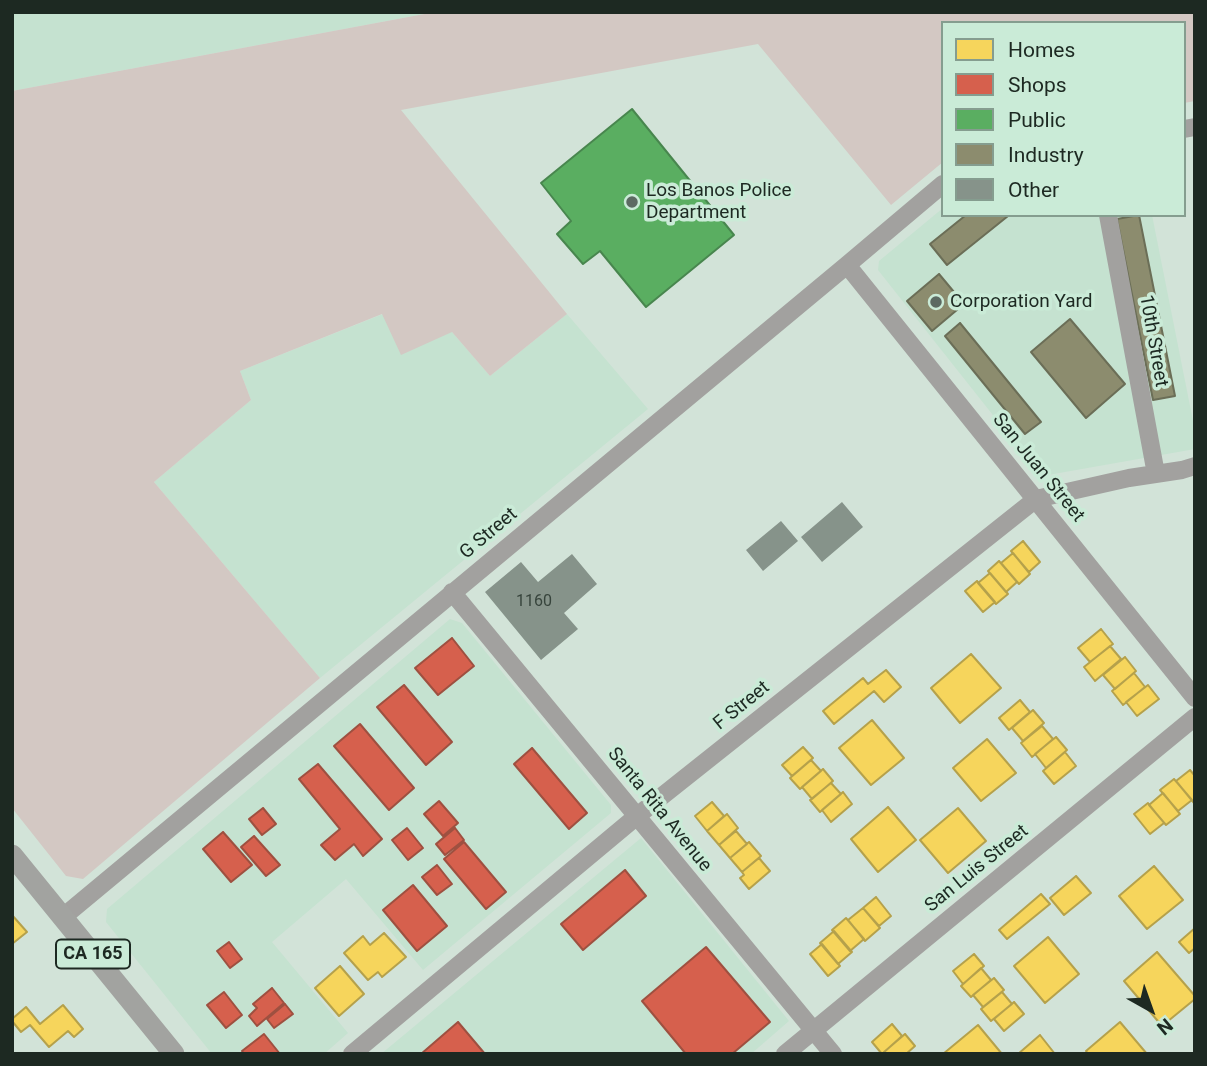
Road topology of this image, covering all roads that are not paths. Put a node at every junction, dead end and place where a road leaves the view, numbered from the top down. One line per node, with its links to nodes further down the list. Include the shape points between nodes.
1 (941, 186): 3 (street, G Street)
2 (1108, 217): 5 (street, 10th Street)
3 (847, 265): 6 (street, San Juan Street); 7 (street, G Street)
4 (1195, 466): 5 (street, F Street)
5 (1156, 474): 6 (street, F Street)
6 (1035, 499): 8 (street, San Juan Street); 10 (street, F Street)
7 (452, 592): 10 (street, Santa Rita Avenue); 12 (street, G Street)
8 (1195, 698)
9 (1195, 717): 13 (street, San Luis Street)
10 (637, 816): 13 (street, Santa Rita Avenue); 15 (street, F Street)
11 (12, 855): 12 (main road, CA 165)
12 (63, 916): 14 (main road, CA 165)
13 (813, 1031): 16 (street, San Luis Street); 17 (street, Santa Rita Avenue)
14 (174, 1054)
15 (352, 1054)
16 (785, 1054)
17 (833, 1054)

